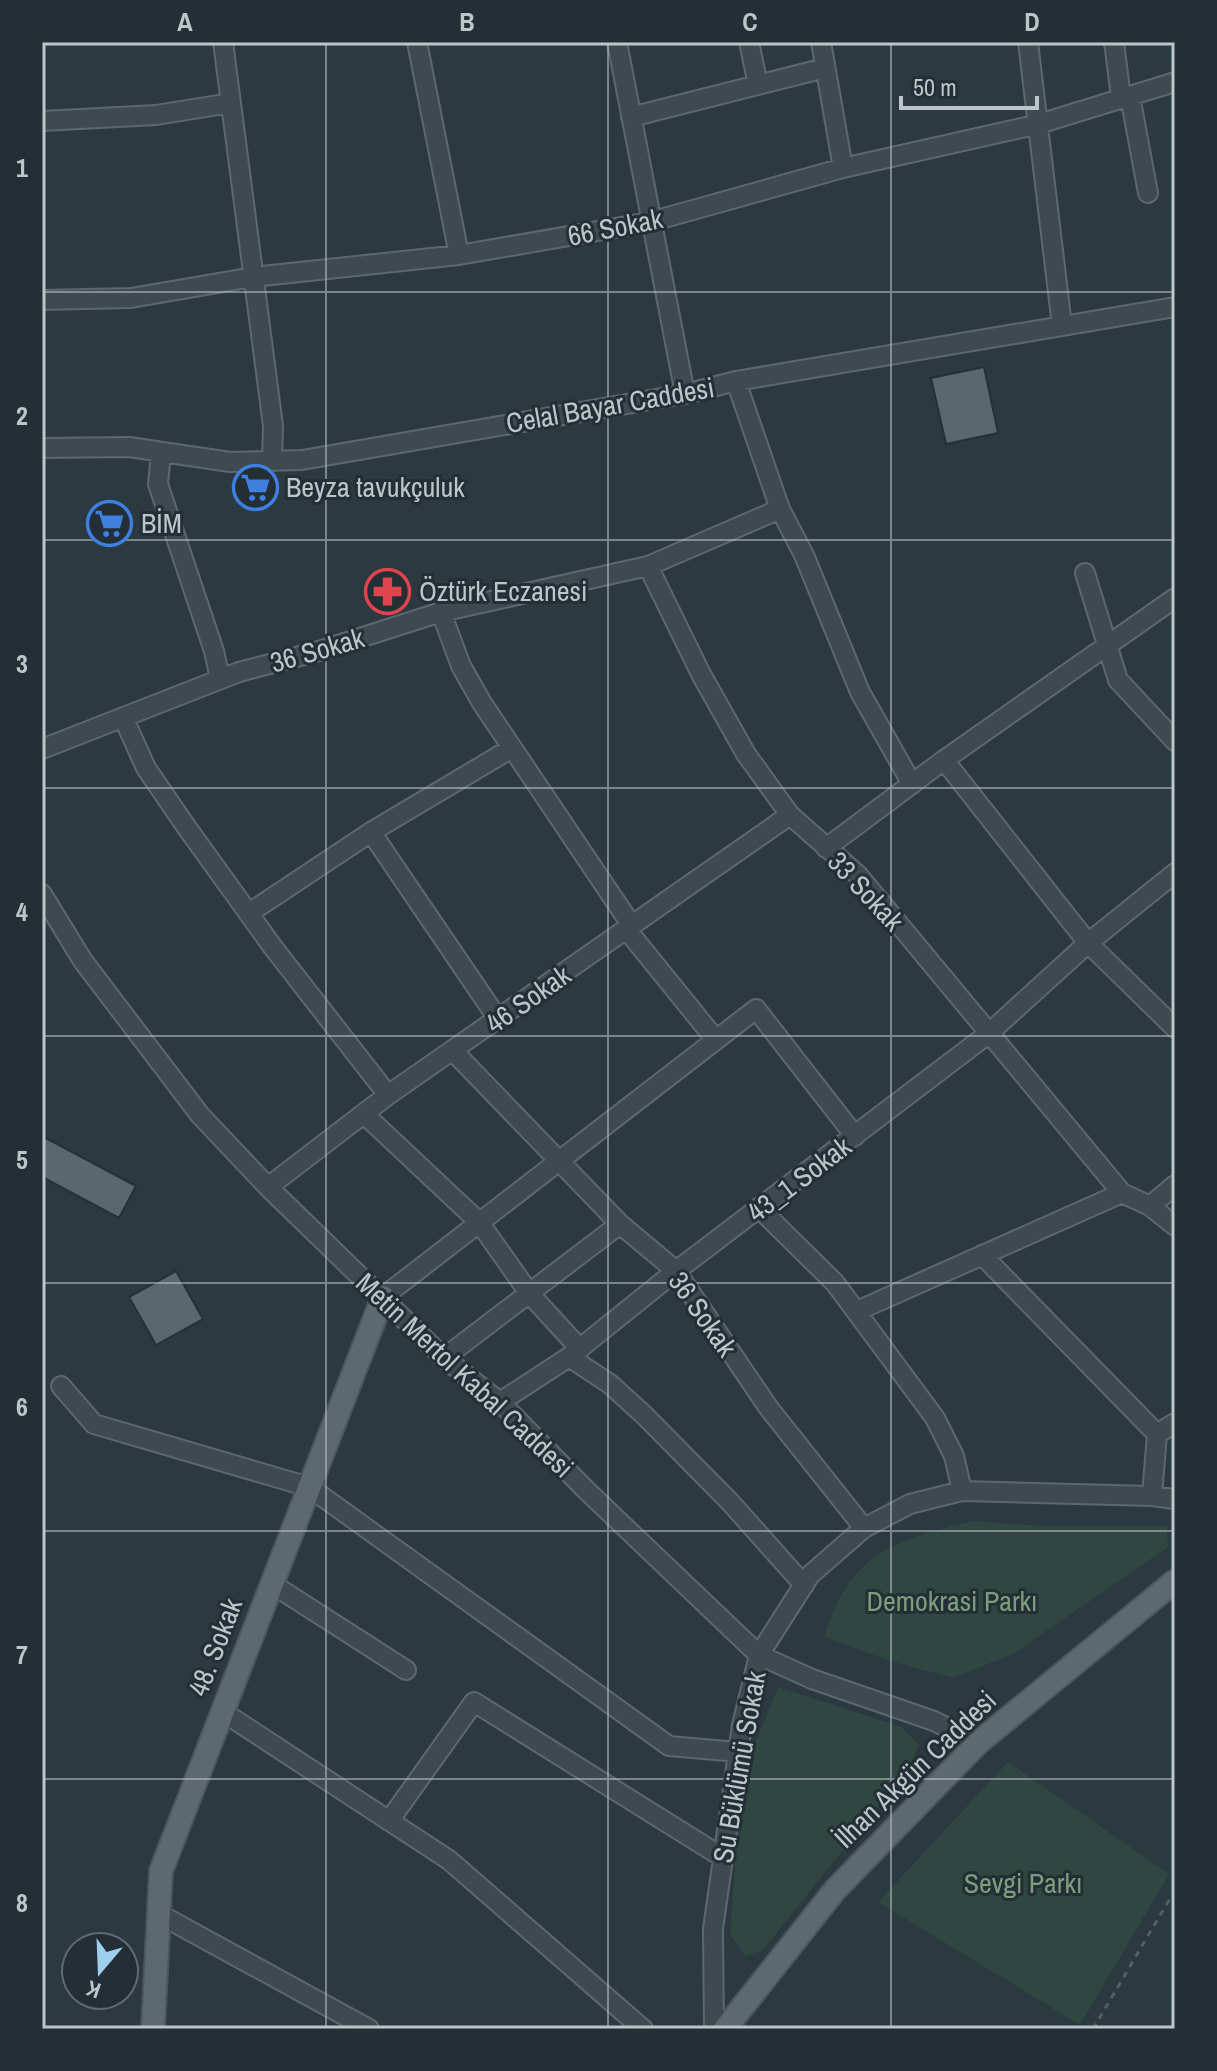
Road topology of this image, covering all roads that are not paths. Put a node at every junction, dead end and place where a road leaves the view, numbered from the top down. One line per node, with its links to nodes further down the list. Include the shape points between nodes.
1 (223, 42): 12 (street)
2 (417, 42): 19 (street)
3 (617, 42): 13 (street)
4 (749, 42): 10 (street)
5 (821, 42): 8 (street)
6 (1028, 42): 15 (street)
7 (1114, 42): 11 (street)
8 (825, 68): 10 (street); 16 (street)
9 (1175, 82): 11 (street, 66 Sokak)
10 (758, 85): 13 (street)
11 (1126, 97): 15 (street, 66 Sokak); 17 (street)
12 (231, 103): 14 (street, via 156,115); 20 (street)
13 (631, 117): 18 (street)
14 (42, 121)
15 (1039, 124): 16 (street, 66 Sokak); 23 (street)
16 (843, 168): 18 (street, 66 Sokak)
17 (1148, 193)
18 (650, 222): 19 (street, 66 Sokak); 25 (street)
19 (459, 255): 20 (street, 66 Sokak)
20 (253, 277): 21 (street, 66 Sokak, via 131,298); 28 (street, via 273,426)
21 (42, 300)
22 (1175, 307): 23 (street, Celal Bayar Caddesi)
23 (1062, 326): 24 (street, Celal Bayar Caddesi)
24 (736, 381): 25 (street, Celal Bayar Caddesi); 29 (street)
25 (685, 394): 28 (street, Celal Bayar Caddesi)
26 (42, 448): 27 (street, Celal Bayar Caddesi)
27 (161, 452): 28 (street, Celal Bayar Caddesi, via 230,462); 35 (street, via 158,484)
28 (272, 461)
29 (780, 509): 30 (street, 36 Sokak); 41 (street, via 860,692)
30 (648, 566): 33 (street, 36 Sokak); 42 (street, 33 Sokak, via 731,728)
31 (1085, 573): 34 (street)
32 (1175, 598): 34 (street)
33 (441, 612): 35 (street, 36 Sokak); 38 (street, via 461,666)
34 (1106, 647): 37 (street, via 1118,680); 40 (street)
35 (220, 679): 36 (street, 36 Sokak)
36 (123, 717): 39 (street, 36 Sokak); 47 (street, via 146,768)
37 (1175, 741)
38 (512, 748): 43 (street); 48 (street)
39 (42, 749)
40 (944, 760): 41 (street); 49 (street)
41 (912, 784): 44 (street)
42 (790, 815): 44 (street, 33 Sokak); 48 (street, 46 Sokak)
43 (371, 832): 47 (street); 50 (street)
44 (826, 848): 52 (street, 33 Sokak, via 858,875)
45 (1175, 873): 49 (street, 43_1 Sokak)
46 (42, 894): 60 (street, Metin Mertol Kabal Caddesi, via 83,961 200,1115)
47 (249, 913): 55 (street)
48 (630, 928): 50 (street, 46 Sokak); 53 (street)
49 (1088, 943): 51 (street); 52 (street, 43_1 Sokak)
50 (498, 1019): 54 (street, 46 Sokak)
51 (1175, 1028)
52 (988, 1034): 57 (street, 43_1 Sokak); 61 (street, 33 Sokak)
53 (716, 1040): 57 (street, via 756,1009); 58 (street)
54 (453, 1051): 55 (street, 46 Sokak); 58 (street, 36 Sokak)
55 (388, 1095): 56 (street, 46 Sokak)
56 (364, 1114): 60 (street, 46 Sokak); 64 (street)
57 (855, 1136): 63 (street, 43_1 Sokak)
58 (559, 1161): 64 (street); 65 (street, 36 Sokak)
59 (1175, 1185): 62 (street)
60 (268, 1187): 70 (street, Metin Mertol Kabal Caddesi)
61 (1122, 1193): 62 (street); 67 (street)
62 (1150, 1206): 66 (street)
63 (760, 1209): 68 (street, 43_1 Sokak); 71 (street)
64 (479, 1222): 69 (street); 70 (street)
65 (620, 1224): 68 (street, 36 Sokak); 69 (street)
66 (1175, 1226)
67 (982, 1255): 71 (street); 77 (street)
68 (676, 1271): 72 (street, 43_1 Sokak); 82 (street, 36 Sokak, via 768,1407)
69 (529, 1293): 72 (street); 73 (street)
70 (383, 1297): 73 (street, Metin Mertol Kabal Caddesi); 78 (main road, 48. Sokak)
71 (857, 1311): 79 (street, via 935,1418 954,1456)
72 (575, 1353): 75 (street, 43_1 Sokak); 85 (street, via 730,1502)
73 (444, 1358): 75 (street, Metin Mertol Kabal Caddesi)
74 (61, 1386): 78 (street, via 94,1424)
75 (500, 1402): 86 (street, Metin Mertol Kabal Caddesi)
76 (1175, 1423): 77 (street)
77 (1157, 1434): 80 (street)
78 (309, 1487): 84 (main road, 48. Sokak); 90 (street, via 669,1746)
79 (962, 1491): 80 (street, Su Büklümü Sokak); 82 (street, Su Büklümü Sokak, via 910,1504)
80 (1152, 1496): 81 (street, Su Büklümü Sokak)
81 (1175, 1499)
82 (864, 1528): 85 (street, Su Büklümü Sokak)
83 (1175, 1581): 89 (main road, İlhan Akgün Caddesi)
84 (272, 1584): 87 (street); 88 (main road, 48. Sokak)
85 (804, 1585): 86 (street, Su Büklümü Sokak)
86 (759, 1655): 89 (street, Metin Mertol Kabal Caddesi, via 934,1721); 90 (street, Su Büklümü Sokak)
87 (406, 1670)
88 (223, 1712): 91 (street); 93 (main road, 48. Sokak, via 161,1871)
89 (978, 1743): 98 (main road, İlhan Akgün Caddesi, via 835,1890)
90 (738, 1752): 92 (street, Su Büklümü Sokak)
91 (389, 1821): 92 (street, via 474,1702); 96 (street, via 449,1860)
92 (722, 1857): 97 (street, Su Büklümü Sokak, via 713,1929)
93 (159, 1914): 94 (main road, 48. Sokak); 95 (street)
94 (153, 2029)
95 (369, 2029)
96 (643, 2029)
97 (714, 2029)
98 (725, 2029)

